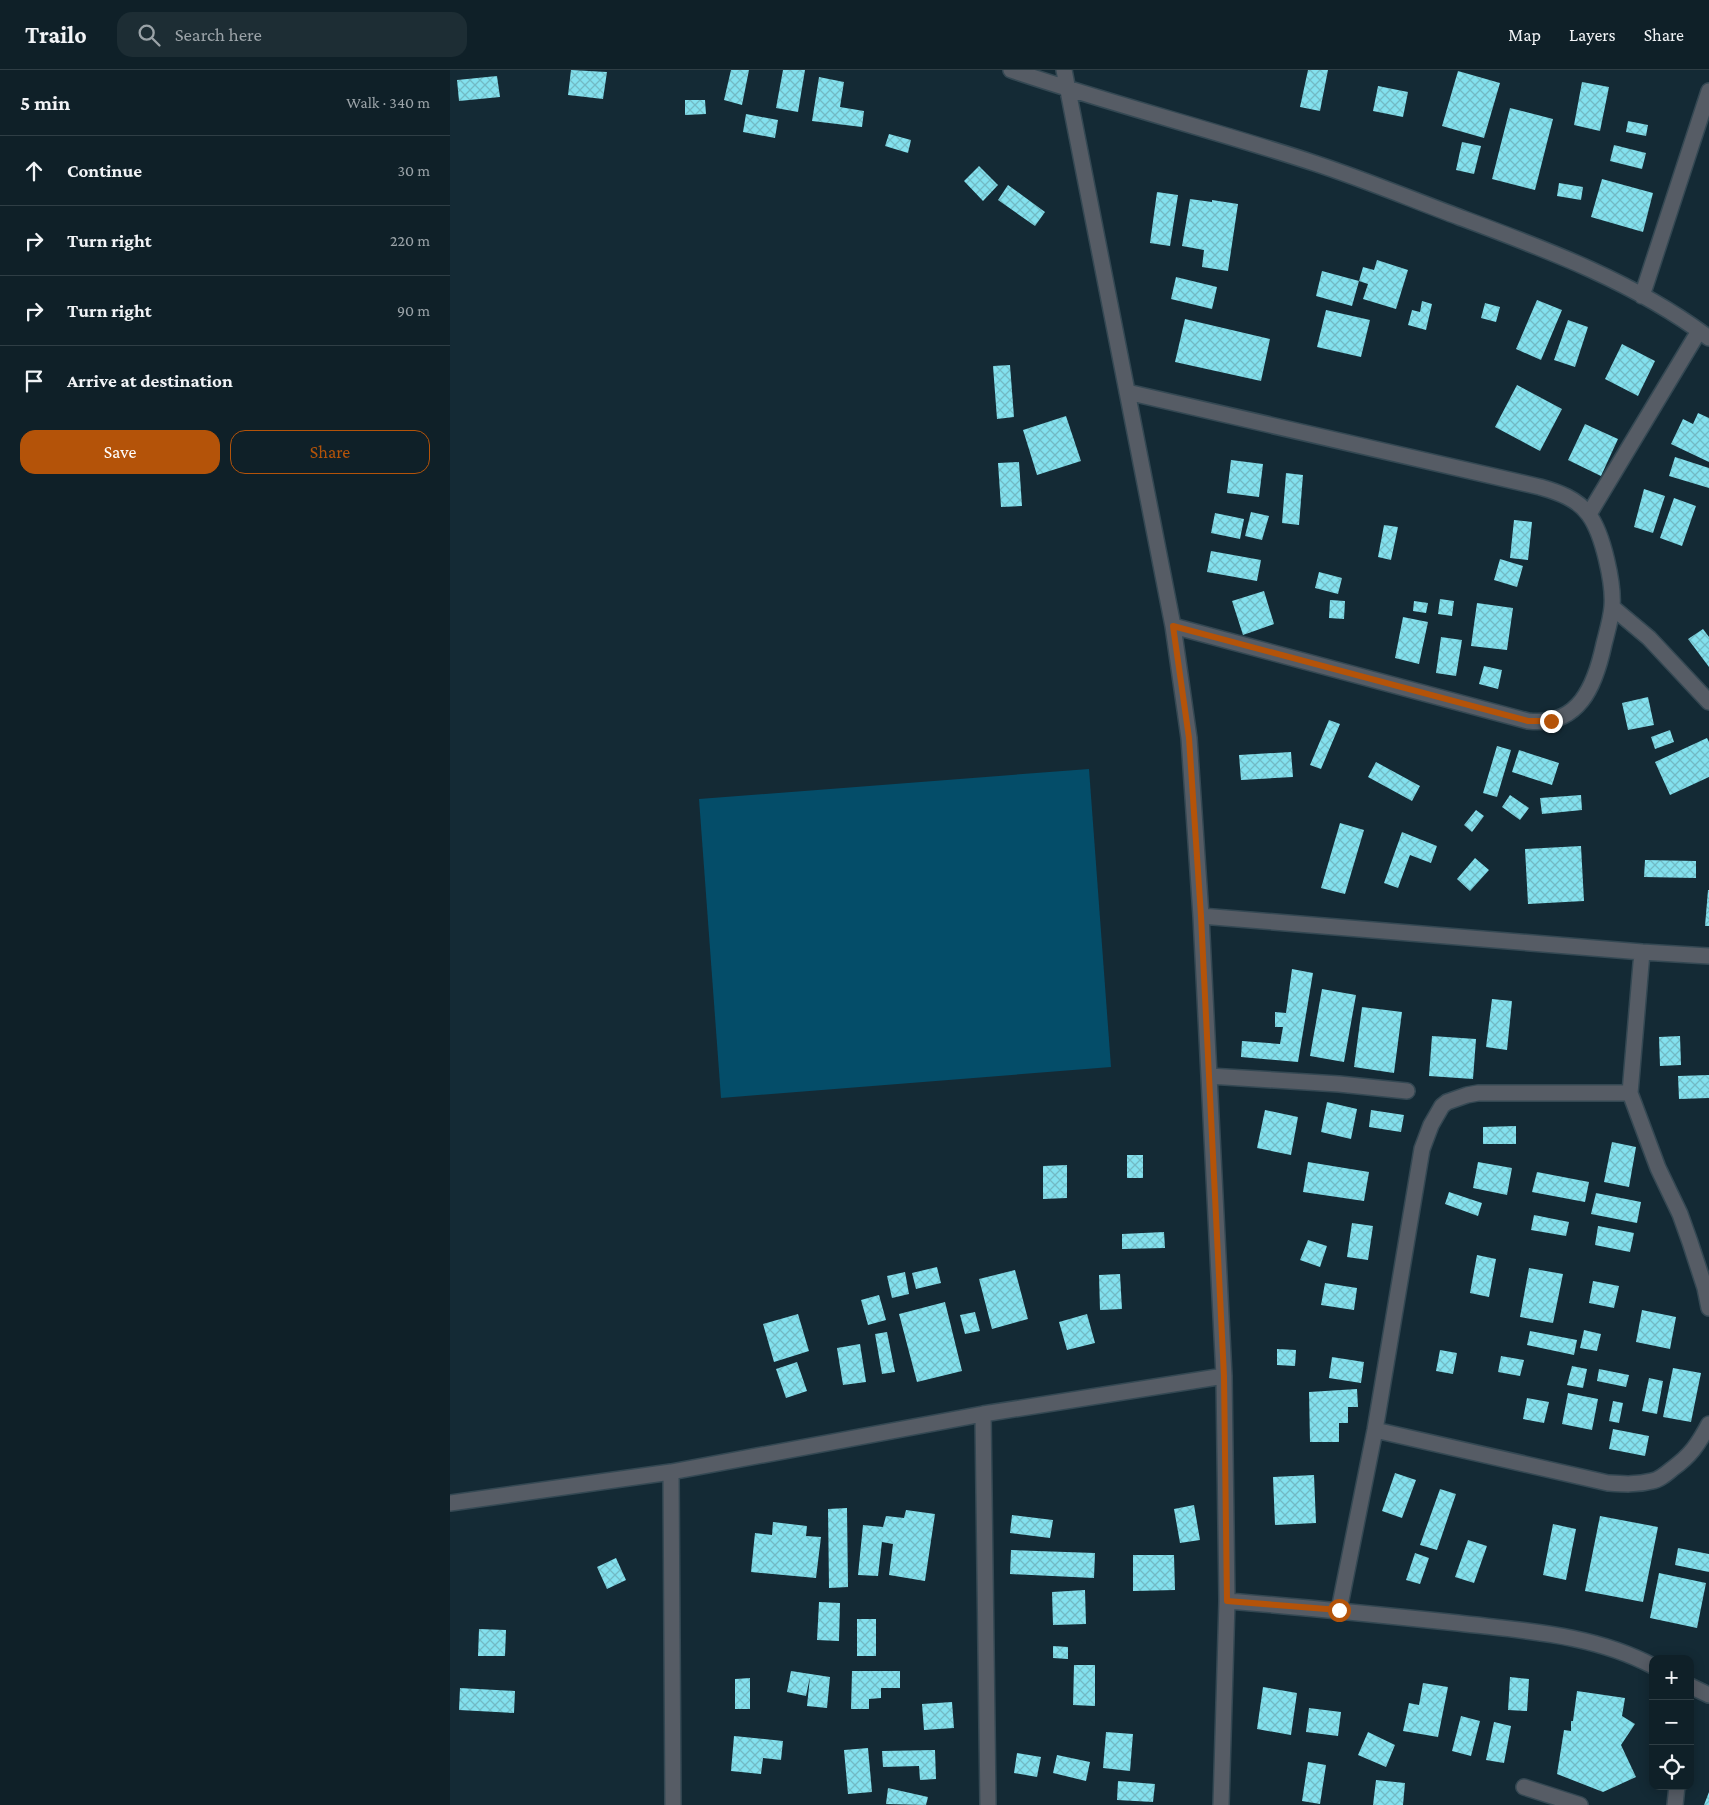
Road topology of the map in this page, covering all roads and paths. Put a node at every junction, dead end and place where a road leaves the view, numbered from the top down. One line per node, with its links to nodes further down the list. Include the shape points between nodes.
1 (1011, 70): 3 (street)
2 (1064, 70): 3 (street)
3 (1068, 89): 5 (street, via 1315,163 1547,251); 7 (street)
4 (1709, 91): 5 (street)
5 (1642, 296): 6 (street)
6 (1704, 335): 8 (street)
7 (1127, 392): 8 (street, via 1540,487 1560,493); 10 (street)
8 (1589, 514): 9 (street, via 1605,557)
9 (1612, 607): 10 (street, via 1595,680 1587,693 1566,716 1538,722); 11 (street, via 1649,638)
10 (1173, 626): 12 (street, via 1189,738)
11 (1709, 702)
12 (1201, 916): 13 (street); 15 (street)
13 (1642, 952): 14 (street); 17 (street)
14 (1709, 956)
15 (1209, 1076): 16 (street); 19 (street)
16 (1407, 1091)
17 (1630, 1093): 18 (street, via 1687,1233); 22 (street, via 1478,1093 1442,1106 1422,1149)
18 (1709, 1308)
19 (1224, 1376): 20 (street); 25 (street)
20 (983, 1414): 23 (street); 33 (street)
21 (1709, 1424): 22 (street, via 1687,1458 1654,1481 1631,1484 1608,1483)
22 (1375, 1430): 26 (street)
23 (670, 1472): 24 (street); 32 (street)
24 (450, 1503)
25 (1227, 1601): 26 (street); 34 (street)
26 (1339, 1610): 27 (street, via 1541,1632 1620,1651)
27 (1649, 1664)
28 (1694, 1688): 29 (street)
29 (1709, 1696)
30 (1524, 1787): 35 (street)
31 (1677, 1790): 36 (street)
32 (673, 1805)
33 (988, 1805)
34 (1221, 1805)
35 (1580, 1805)
36 (1675, 1805)

